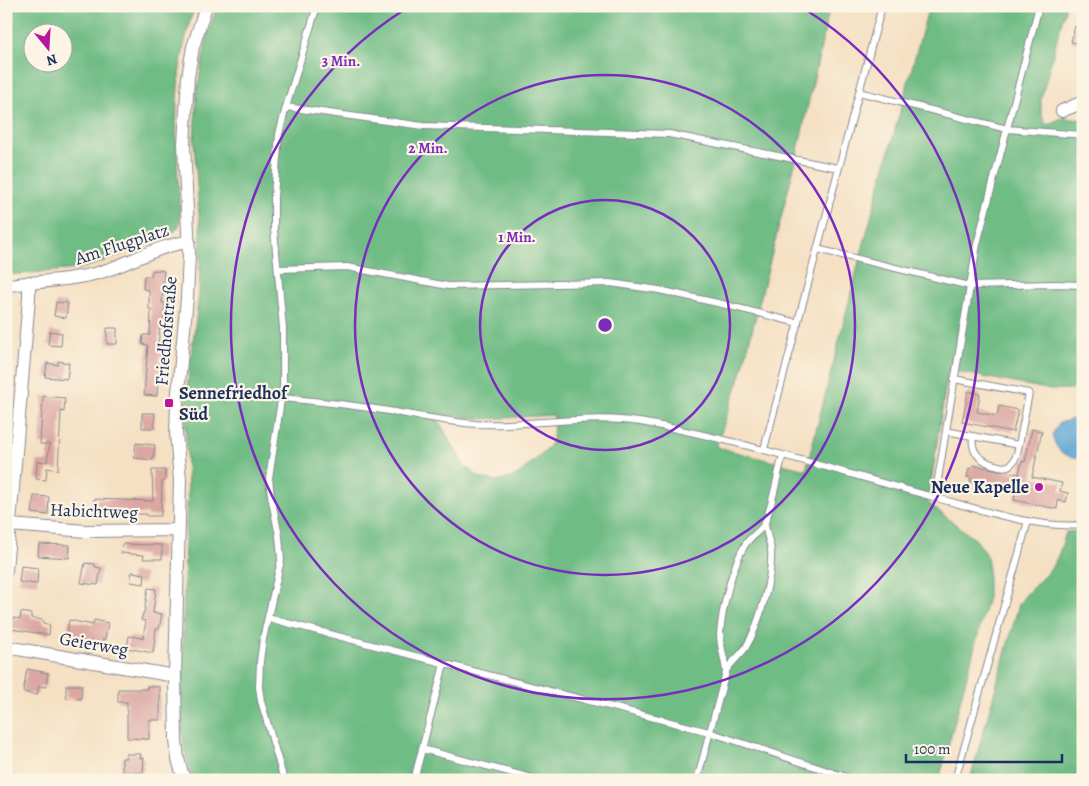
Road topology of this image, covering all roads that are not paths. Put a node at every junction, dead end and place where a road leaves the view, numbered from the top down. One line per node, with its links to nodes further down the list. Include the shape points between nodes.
1 (206, 6): 12 (street, Friedhofstraße, via 193,47 185,101)
2 (317, 6): 7 (lane)
3 (882, 6): 5 (lane)
4 (1040, 6): 9 (lane)
5 (859, 92): 9 (lane); 11 (lane)
6 (1083, 102): 8 (street)
7 (286, 107): 11 (lane, via 423,126 669,134); 14 (lane, via 279,134 274,187)
8 (1062, 111)
9 (1007, 129): 10 (lane); 18 (lane, via 977,244)
10 (1083, 135)
11 (838, 168): 13 (lane)
12 (189, 242): 15 (street, Am Flugplatz, via 171,245 95,274); 21 (street, Friedhofstraße)
13 (817, 249): 18 (lane); 19 (lane)
14 (278, 269): 19 (lane, via 347,267 448,286 610,284 659,290); 22 (lane, via 283,328)
15 (29, 282): 16 (street, Am Flugplatz); 31 (street)
16 (6, 285)
17 (1083, 285): 18 (lane)
18 (970, 286): 20 (lane)
19 (798, 324): 26 (lane)
20 (954, 379): 23 (lane); 25 (lane, via 1029,394)
21 (177, 392): 22 (lane); 33 (street, Friedhofstraße)
22 (282, 399): 26 (lane, via 475,424 601,418 649,423); 35 (lane, via 269,478 281,560)
23 (946, 431): 24 (lane); 28 (lane)
24 (973, 436): 25 (lane); 25 (lane, via 974,449 980,459 1004,467 1016,457)
25 (1019, 445)
26 (764, 450): 27 (lane)
27 (782, 455): 28 (lane); 30 (lane)
28 (935, 497): 29 (lane)
29 (1028, 521): 32 (lane); 49 (lane)
30 (765, 524): 38 (lane, via 771,548 770,575 754,630 744,650); 38 (lane, via 740,552 735,567 720,635)
31 (10, 525): 33 (street, Habichtweg, via 86,531); 34 (street)
32 (1083, 526)
33 (178, 530): 39 (street, Friedhofstraße)
34 (6, 570)
35 (268, 618): 37 (lane); 44 (lane, via 259,687)
36 (6, 647): 39 (street, Geierweg)
37 (444, 664): 40 (lane); 41 (lane)
38 (726, 672): 40 (lane)
39 (175, 676): 43 (street, Friedhofstraße, via 176,740)
40 (710, 732): 42 (lane); 47 (lane)
41 (422, 749): 45 (lane); 46 (lane)
42 (841, 778): 48 (lane)
43 (184, 780)
44 (284, 780)
45 (414, 780)
46 (540, 780)
47 (697, 780)
48 (855, 780)
49 (955, 780)

